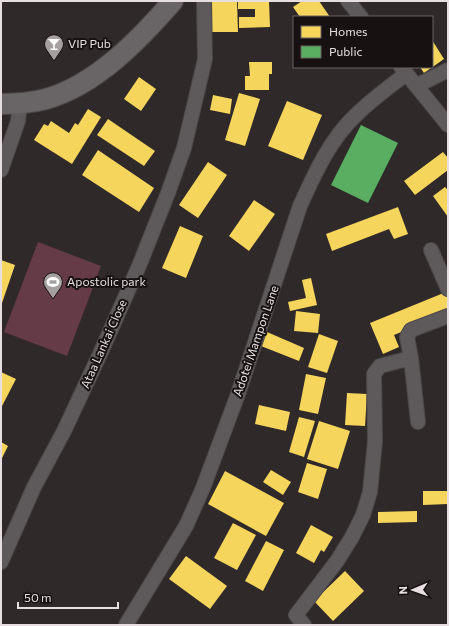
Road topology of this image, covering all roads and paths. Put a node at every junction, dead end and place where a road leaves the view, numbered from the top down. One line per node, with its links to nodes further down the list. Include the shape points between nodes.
1 (172, 1): 8 (street, via 156,21 99,72 72,88 47,98)
2 (204, 1): 16 (street, Ataa Lankai Close, via 205,58 184,148 168,193 139,266)
3 (348, 1): 4 (street)
4 (360, 16)
5 (448, 70): 7 (street)
6 (403, 71): 7 (street); 18 (street, Adotei Mampon Lane, via 355,115 337,136 313,177 300,206 238,394 203,488 186,526)
7 (416, 86): 9 (street)
8 (10, 104): 10 (street, via 18,121)
9 (448, 125)
10 (1, 170)
11 (431, 250): 12 (street)
12 (448, 289)
13 (448, 316): 14 (street, via 408,333)
14 (411, 358): 15 (street); 17 (street, via 380,366 374,374 375,441 370,492 363,515 352,537)
15 (418, 422)
16 (1, 562)
17 (300, 620)
18 (126, 625)

